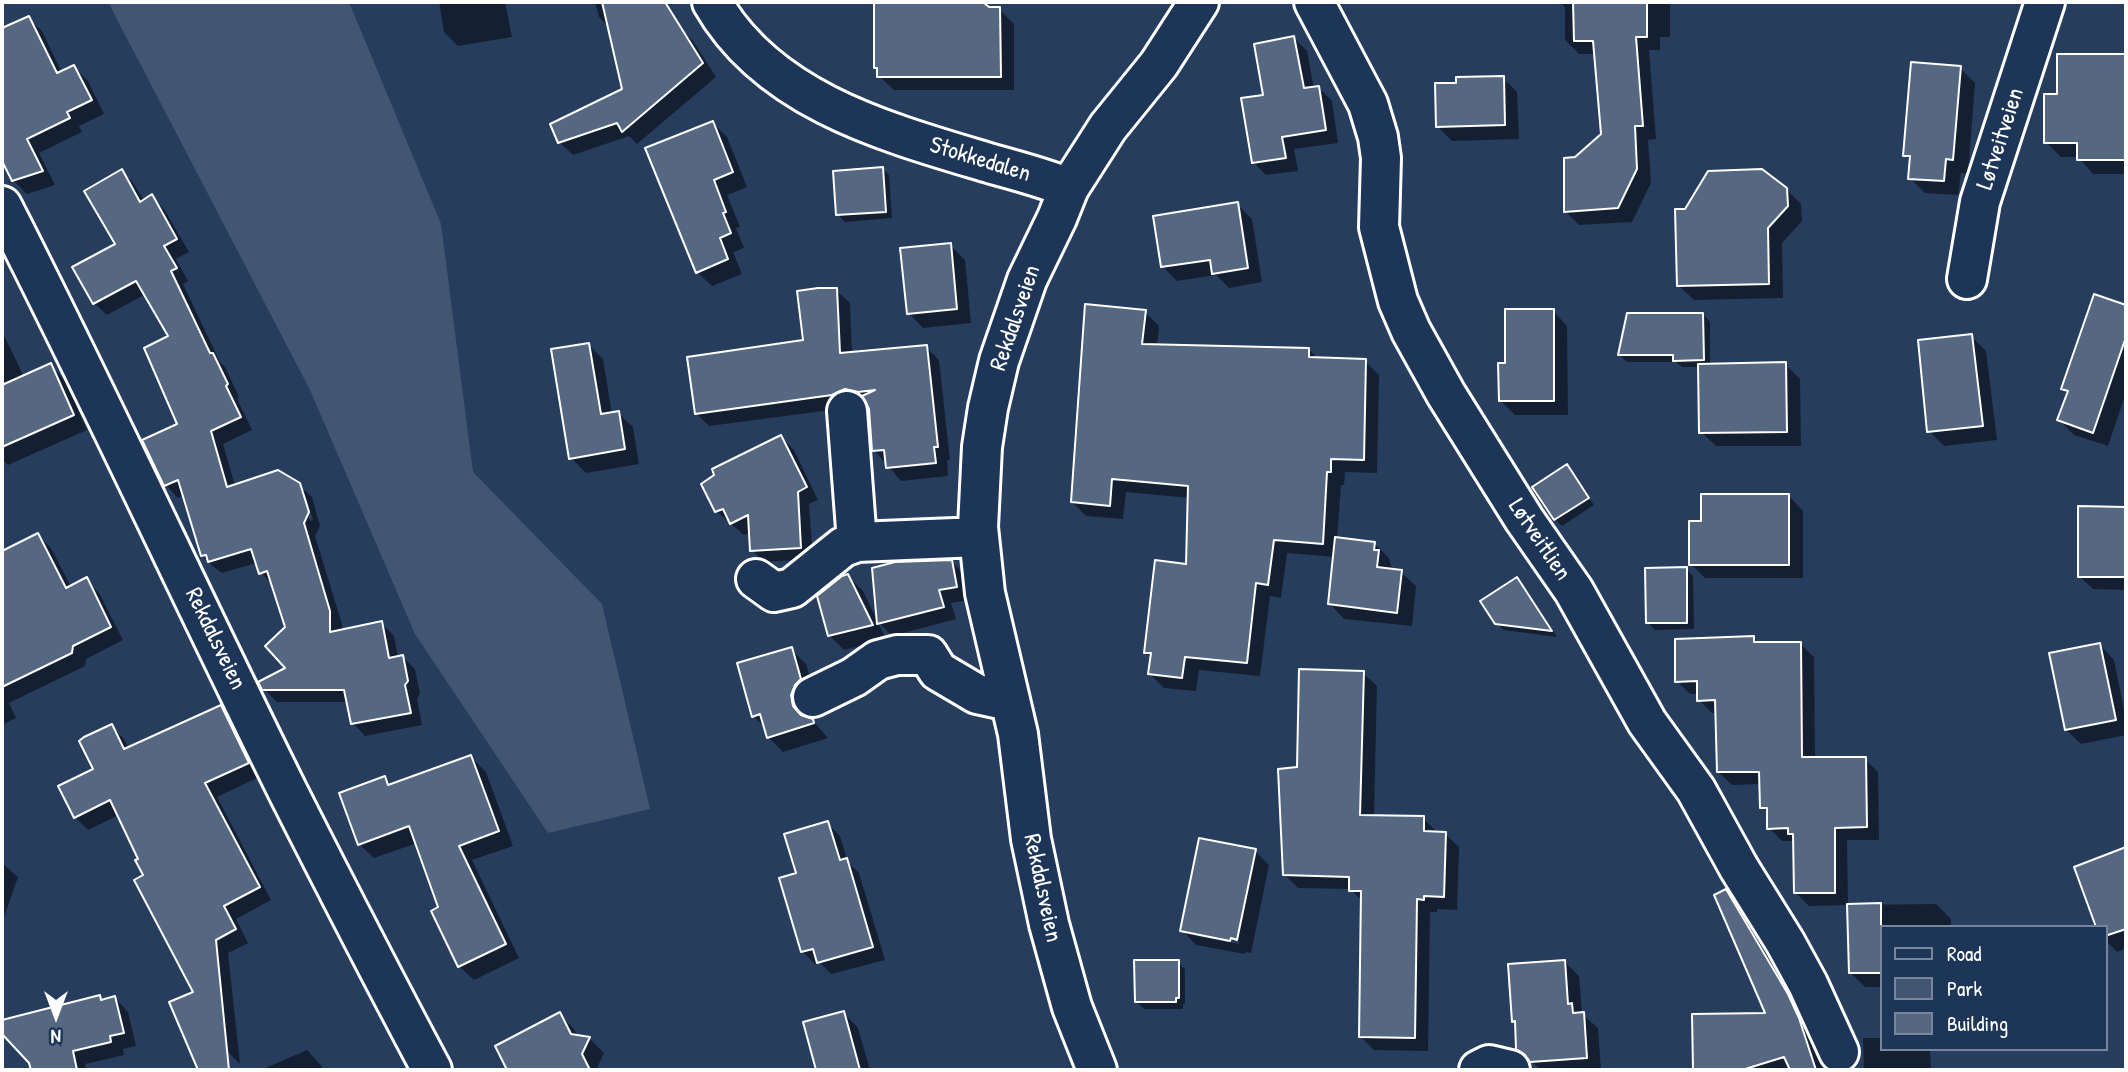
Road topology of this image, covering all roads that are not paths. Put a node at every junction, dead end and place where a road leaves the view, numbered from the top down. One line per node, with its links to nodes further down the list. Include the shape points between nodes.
1 (712, 2): 5 (street, Stokkedalen, via 759,61 853,119)
2 (1199, 2): 5 (street)
3 (1314, 2): 14 (street, Løtveitlien, via 1368,104 1378,137 1379,228 1398,301 1411,331 1524,519 1574,591 1647,722 1696,790 1808,984)
4 (2045, 2): 7 (street, Løtveitveien, via 1980,202)
5 (1069, 188): 9 (street, Rekdalsveien, via 1027,280 999,361 982,447)
6 (2, 206): 15 (street, Rekdalsveien, via 288,791)
7 (1967, 279)
8 (847, 411): 10 (street)
9 (979, 537): 10 (street); 13 (street, Rekdalsveien, via 985,593)
10 (857, 541): 11 (street, via 793,588 774,592)
11 (756, 579)
12 (813, 696): 13 (street, via 878,660 897,654 928,654 938,671 977,694)
13 (1009, 701): 16 (street, Rekdalsveien, via 1048,924 1072,1007)
14 (1839, 1052)
15 (432, 1070)
16 (1097, 1070)
17 (1479, 1070): 18 (street, via 1489,1065)
18 (1510, 1070)

